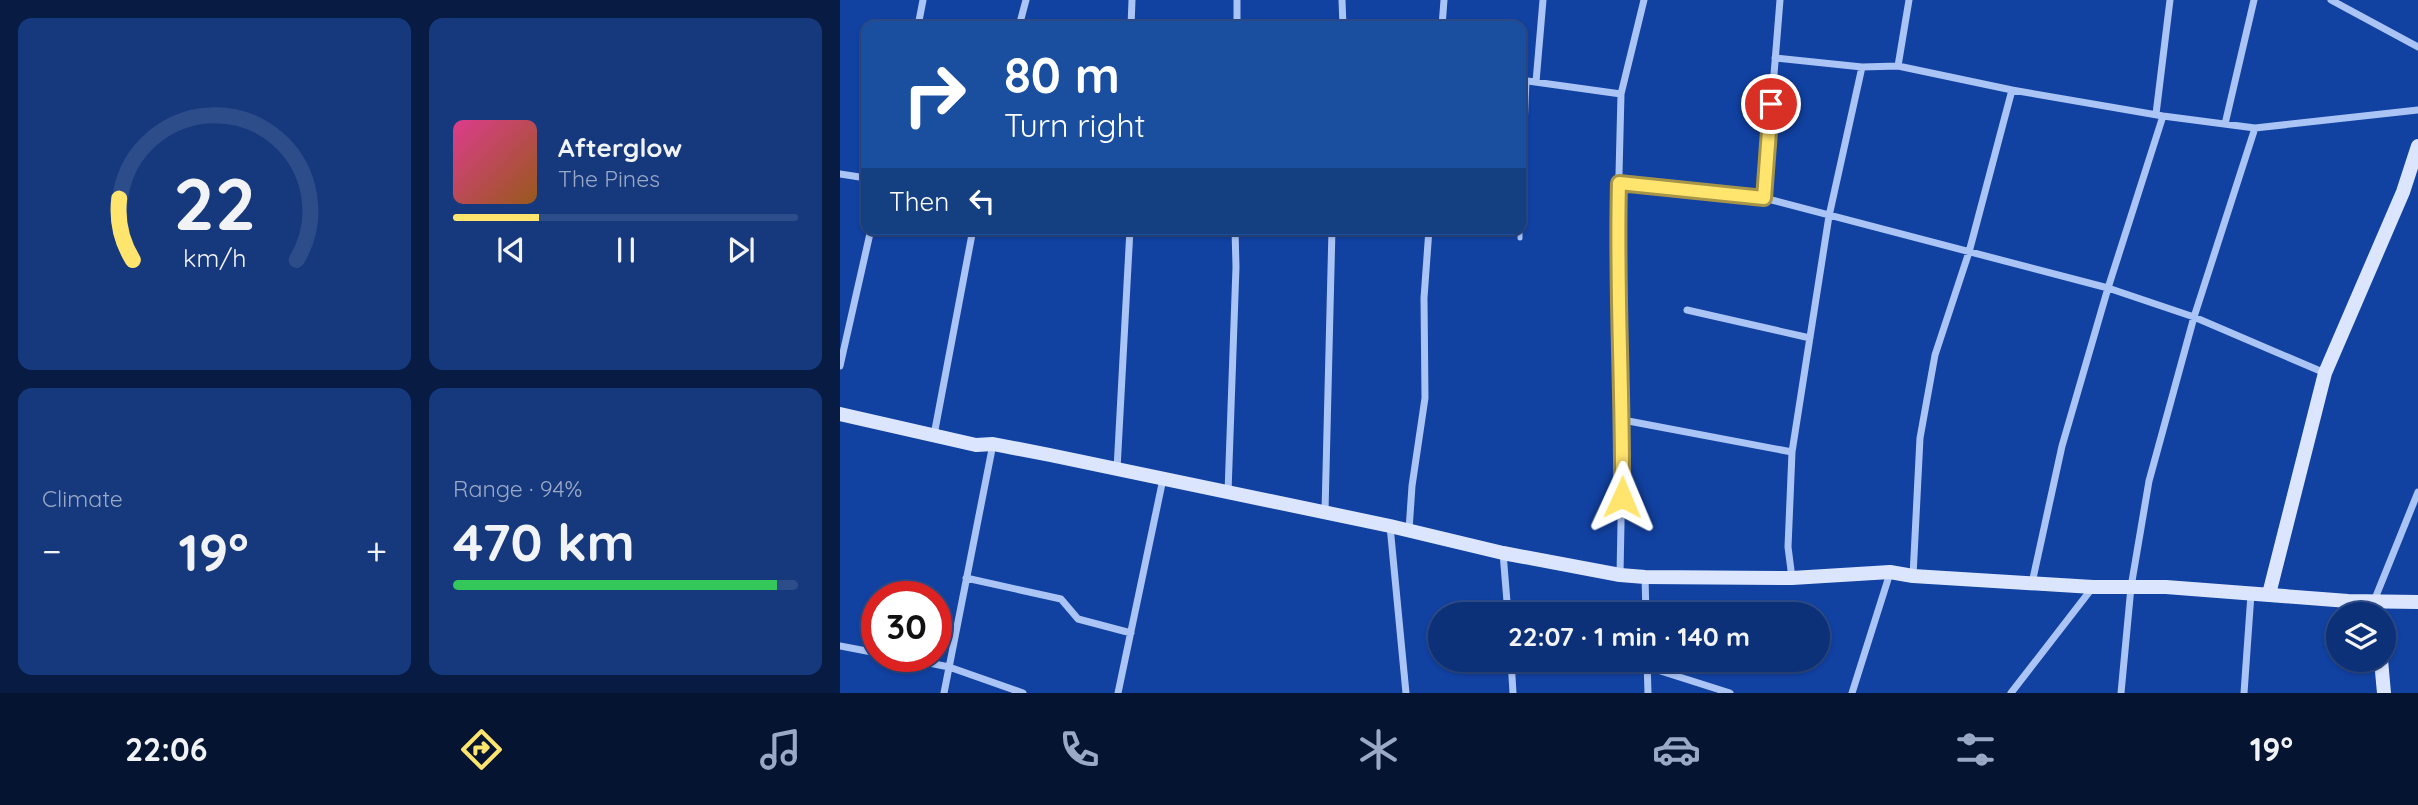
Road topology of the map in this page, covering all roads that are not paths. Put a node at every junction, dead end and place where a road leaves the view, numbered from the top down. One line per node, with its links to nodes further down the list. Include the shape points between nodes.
1 (923, 0): 14 (street)
2 (1026, 0): 15 (street)
3 (1132, 0): 16 (street)
4 (1237, 0): 17 (street)
5 (1342, 0): 18 (street)
6 (1444, 0): 19 (street)
7 (1543, 0): 25 (street)
8 (1644, 0): 27 (street)
9 (1780, 0): 21 (street)
10 (1909, 0): 22 (street)
11 (2170, 0): 29 (street)
12 (2254, 0): 30 (street)
13 (2331, 0): 20 (street)
14 (919, 21)
15 (1020, 21)
16 (1131, 21)
17 (1237, 21)
18 (1343, 21)
19 (1442, 21)
20 (2418, 47)
21 (1775, 58): 23 (street); 37 (street)
22 (1898, 66): 23 (street); 26 (street)
23 (1862, 67): 38 (street)
24 (1526, 80): 25 (street)
25 (1536, 82): 27 (street)
26 (2012, 90): 29 (street); 45 (street)
27 (1621, 94): 36 (street)
28 (2418, 110): 31 (street)
29 (2160, 115): 30 (street); 46 (street)
30 (2225, 124): 31 (street)
31 (2255, 128): 48 (street)
32 (2418, 146): 35 (main road)
33 (840, 174): 34 (street)
34 (861, 177)
35 (2413, 180): 51 (main road)
36 (1619, 183): 37 (street); 53 (street)
37 (1764, 198): 38 (street)
38 (1829, 216): 45 (street); 49 (street)
39 (870, 235): 50 (street)
40 (972, 235): 54 (street)
41 (1130, 235): 57 (street)
42 (1235, 235): 60 (street)
43 (1332, 235): 61 (street)
44 (1429, 235): 63 (street, via 1425,398)
45 (1969, 252): 46 (street); 67 (street, via 1935,355 1920,439)
46 (2108, 288): 48 (street); 71 (street, via 2062,446)
47 (1687, 310): 49 (street)
48 (2194, 317): 51 (street); 73 (street, via 2149,481)
49 (1810, 338): 56 (street)
50 (840, 366)
51 (2325, 373): 75 (main road)
52 (840, 414): 54 (main road)
53 (1623, 420): 56 (street); 66 (street)
54 (934, 435): 55 (main road)
55 (993, 444): 57 (main road); 69 (street)
56 (1792, 452): 70 (street, via 1788,547)
57 (1117, 469): 58 (main road)
58 (1164, 479): 60 (main road); 82 (street)
59 (2418, 492): 79 (street)
60 (1228, 493): 61 (main road)
61 (1325, 513): 62 (main road)
62 (1390, 526): 63 (main road); 95 (street)
63 (1409, 531): 64 (main road)
64 (1503, 553): 66 (main road); 76 (street)
65 (1890, 572): 67 (main road); 70 (main road); 99 (street)
66 (1620, 575): 68 (main road)
67 (1913, 576): 71 (main road)
68 (1645, 577): 70 (main road); 77 (street)
69 (966, 578): 82 (street, via 1061,599 1078,619); 85 (street)
70 (1792, 578)
71 (2032, 583): 72 (main road)
72 (2093, 587): 73 (main road); 100 (street)
73 (2132, 587): 74 (main road); 101 (street)
74 (2252, 593): 75 (main road); 102 (street)
75 (2269, 594): 78 (main road)
76 (1507, 602)
77 (1646, 602)
78 (2330, 602)
79 (2377, 602)
80 (2418, 602): 81 (main road)
81 (2396, 605)
82 (1131, 633): 94 (street)
83 (840, 646): 84 (street)
84 (861, 650)
85 (952, 651)
86 (952, 668): 93 (street)
87 (948, 672): 92 (street)
88 (1512, 672): 96 (street)
89 (1647, 672): 97 (street)
90 (1670, 672): 98 (street)
91 (2382, 672): 103 (main road)
92 (944, 693)
93 (1023, 693)
94 (1118, 693)
95 (1406, 693)
96 (1513, 693)
97 (1648, 693)
98 (1730, 693)
99 (1852, 693)
100 (2011, 693)
101 (2121, 693)
102 (2244, 693)
103 (2384, 693)

